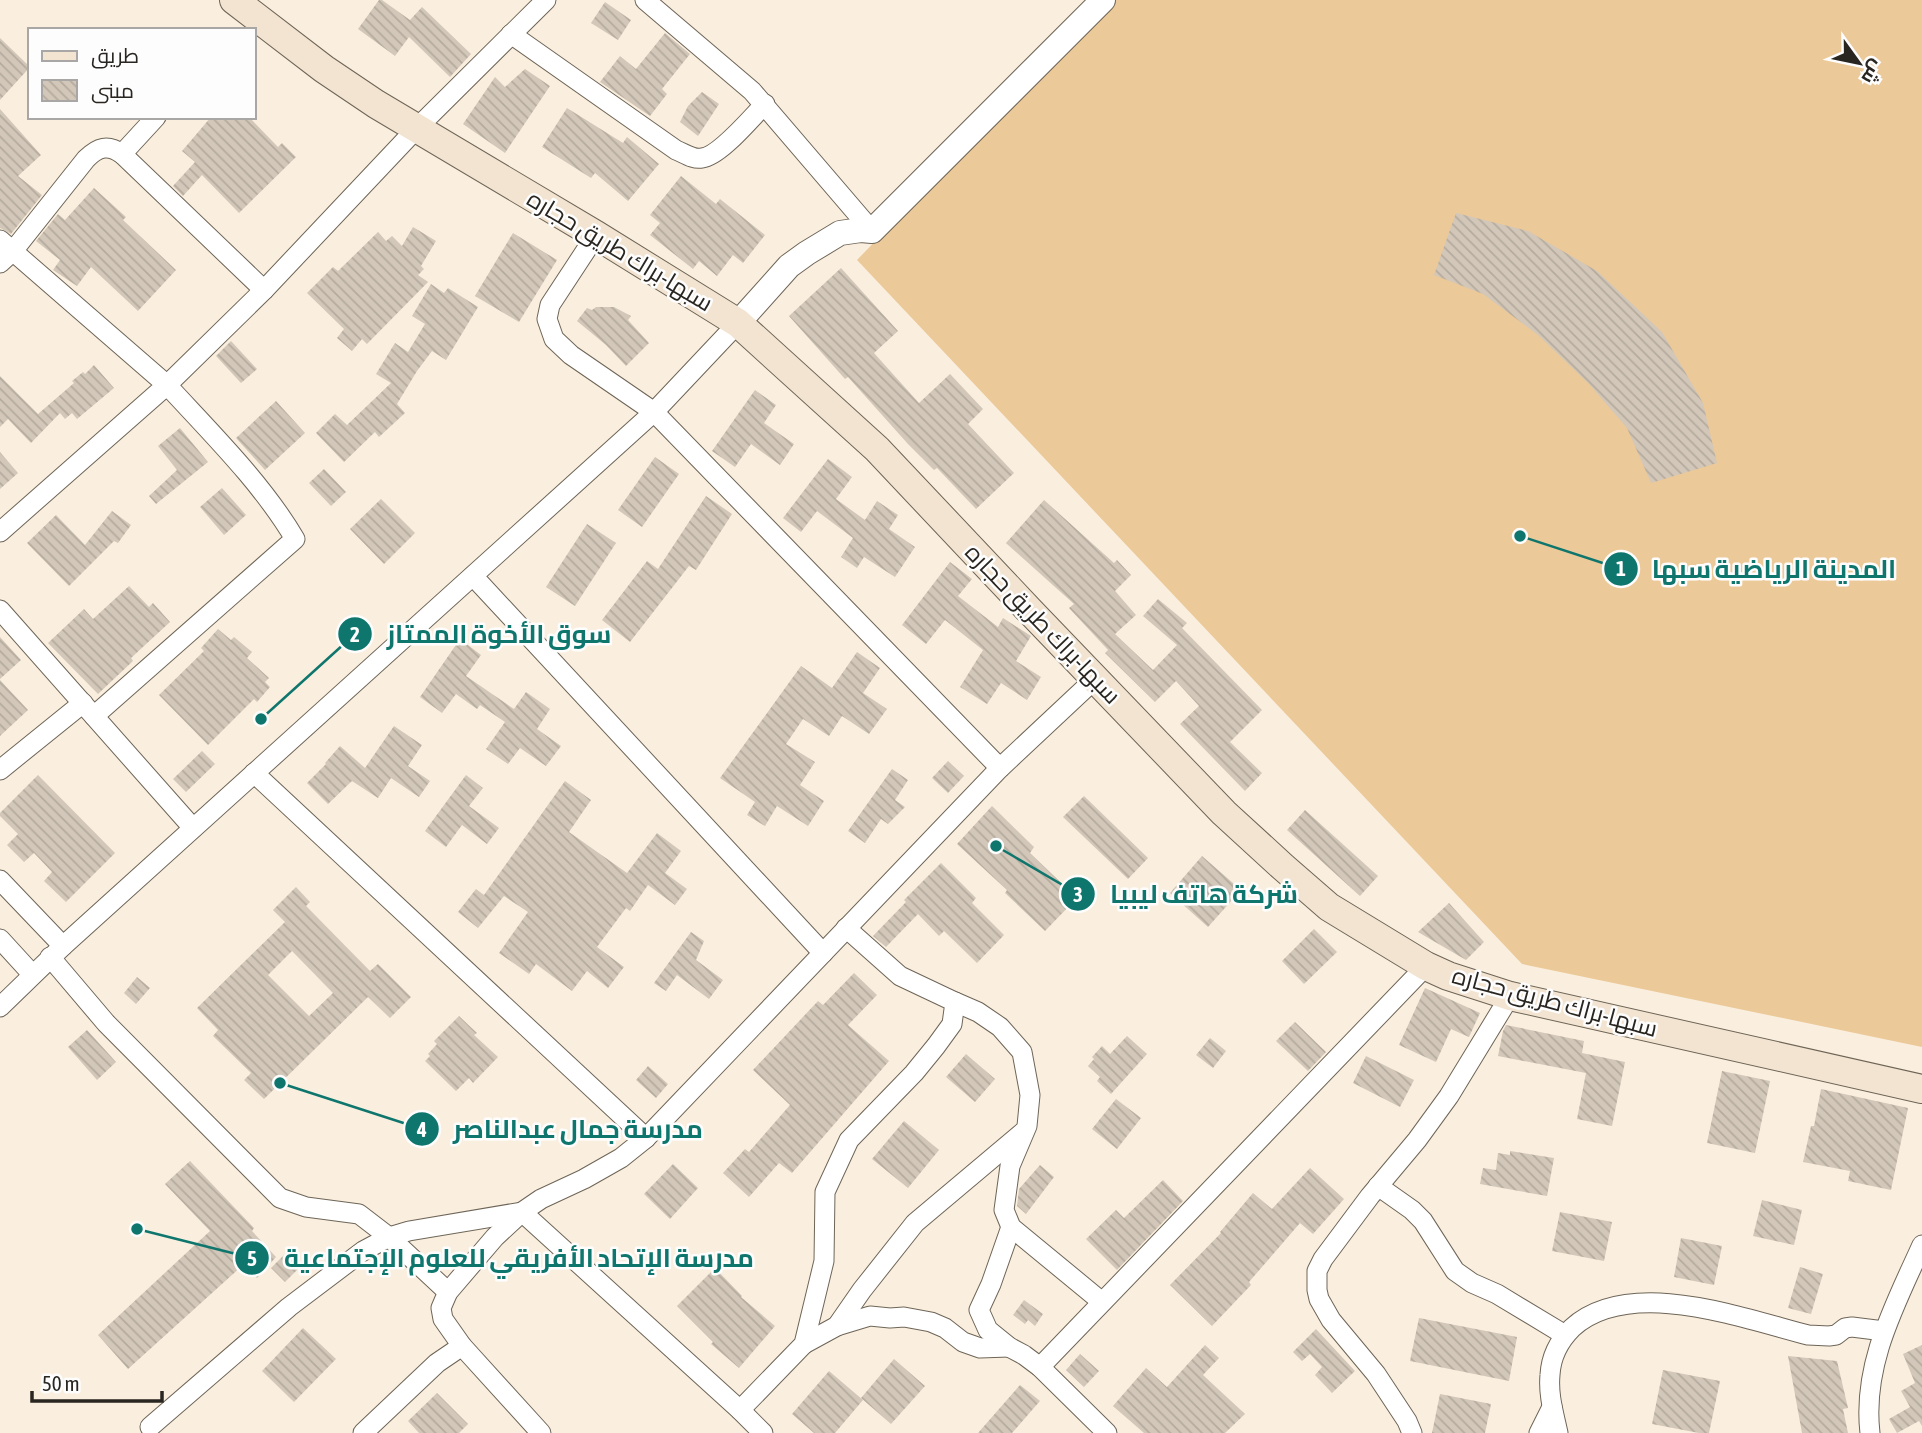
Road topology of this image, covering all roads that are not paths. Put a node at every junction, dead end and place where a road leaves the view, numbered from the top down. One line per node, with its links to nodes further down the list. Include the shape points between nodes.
1 (234, 0): 5 (main road, سبها-براك طريق حجاره)
2 (546, 0): 6 (street)
3 (645, 0): 7 (street)
4 (1103, 0): 11 (street)
5 (257, 26): 9 (main road, سبها-براك طريق حجاره)
6 (511, 34): 7 (street, via 693,158 704,159 721,149); 9 (street)
7 (765, 104): 11 (street)
8 (154, 119): 10 (street)
9 (416, 129): 12 (main road, سبها-براك طريق حجاره); 14 (street)
10 (122, 154): 13 (street, via 106,147 91,154); 14 (street)
11 (872, 231): 15 (street, via 840,233 807,253 789,266)
12 (596, 235): 15 (main road, سبها-براك طريق حجاره); 17 (street, via 550,305 547,319 554,339 571,355)
13 (4, 252): 16 (street)
14 (264, 290): 16 (street)
15 (738, 323): 17 (street); 21 (main road, سبها-براك طريق حجاره, via 877,449)
16 (167, 385): 18 (street); 22 (street, via 280,514 295,539)
17 (654, 412): 19 (street); 23 (street)
18 (0, 533)
19 (473, 576): 25 (street); 31 (street)
20 (0, 610): 22 (street)
21 (1095, 679): 23 (street); 32 (main road, سبها-براك طريق حجاره, via 1224,813 1329,907)
22 (88, 710): 24 (street); 26 (street)
23 (1000, 768): 28 (street)
24 (0, 770)
25 (254, 773): 26 (street); 39 (street)
26 (193, 828): 30 (street)
27 (0, 880): 30 (street)
28 (846, 929): 31 (street); 35 (street, via 900,976)
29 (0, 939): 33 (street)
30 (56, 951): 33 (street); 43 (street, via 106,1023 280,1198 306,1207 359,1214)
31 (823, 953): 39 (street)
32 (1426, 966): 34 (main road, سبها-براك طريق حجاره); 46 (street)
33 (32, 974): 36 (street)
34 (1510, 996): 37 (main road, سبها-براك طريق حجاره); 40 (street, via 1449,1096)
35 (955, 1002): 38 (street, via 1000,1027 1022,1052 1030,1096); 50 (street, via 952,1024 914,1073 849,1140 835,1168 825,1192 824,1261)
36 (0, 1007)
37 (1922, 1089)
38 (1026, 1130): 42 (street, via 1010,1166 1004,1209); 47 (street, via 915,1223)
39 (646, 1138): 41 (street, via 621,1158)
40 (1378, 1186): 49 (street, via 1423,1222 1455,1271); 61 (street, via 1323,1259 1317,1271 1317,1290 1331,1320 1376,1374)
41 (522, 1212): 43 (street); 45 (street); 55 (street)
42 (1011, 1227): 46 (street); 52 (street, via 979,1310 988,1330)
43 (389, 1237): 45 (street); 56 (street, via 289,1307)
44 (1922, 1245): 48 (street)
45 (448, 1292): 51 (street, via 441,1308 443,1319)
46 (1102, 1302): 53 (street)
47 (837, 1326): 50 (street); 52 (street, via 870,1316 915,1318 980,1348)
48 (1884, 1331): 49 (street, via 1852,1327 1836,1335 1808,1335 1698,1307 1647,1303 1597,1312); 64 (street, via 1869,1396)
49 (1565, 1335): 54 (street, via 1552,1359)
50 (804, 1343): 55 (street)
51 (463, 1346): 57 (street, via 437,1363); 58 (street)
52 (1009, 1347): 53 (street)
53 (1040, 1367): 60 (street)
54 (1552, 1407): 62 (street); 63 (street)
55 (740, 1410): 59 (street)
56 (150, 1427)
57 (363, 1433)
58 (541, 1433)
59 (763, 1433)
60 (1107, 1433)
61 (1412, 1433)
62 (1539, 1433)
63 (1558, 1433)
64 (1870, 1433)

